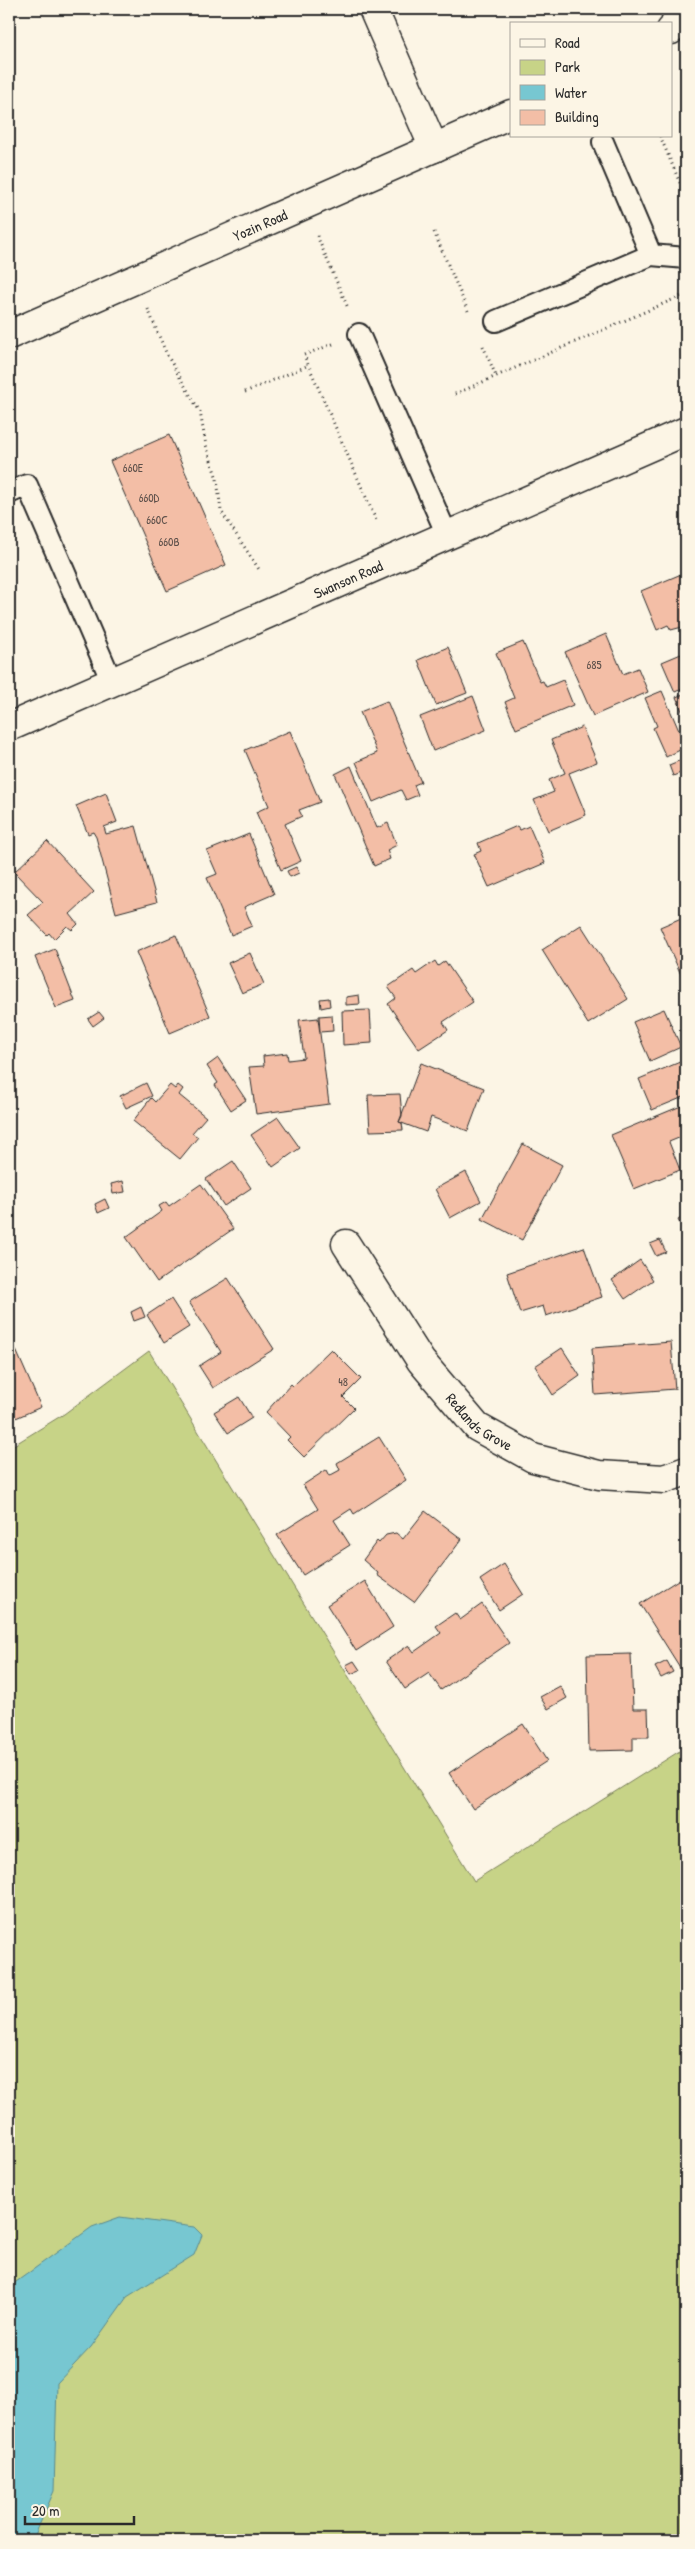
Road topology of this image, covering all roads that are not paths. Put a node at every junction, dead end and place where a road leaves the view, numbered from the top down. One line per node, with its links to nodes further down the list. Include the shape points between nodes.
1 (373, 9): 6 (street)
2 (678, 9): 3 (street)
3 (672, 29)
4 (510, 114): 6 (street, Yozin Road)
5 (603, 142): 7 (lane)
6 (434, 148): 11 (street, Yozin Road)
7 (651, 255): 8 (lane); 9 (lane)
8 (686, 258)
9 (496, 321)
10 (359, 334): 14 (lane)
11 (9, 335)
12 (686, 432): 14 (street, Swanson Road)
13 (9, 493): 15 (lane, via 27,486)
14 (447, 535): 15 (street, Swanson Road)
15 (112, 682): 16 (street, Swanson Road)
16 (9, 727)
17 (346, 1244): 18 (street, Redlands Grove, via 421,1361 477,1427 533,1458 599,1475 664,1479)
18 (686, 1471)

